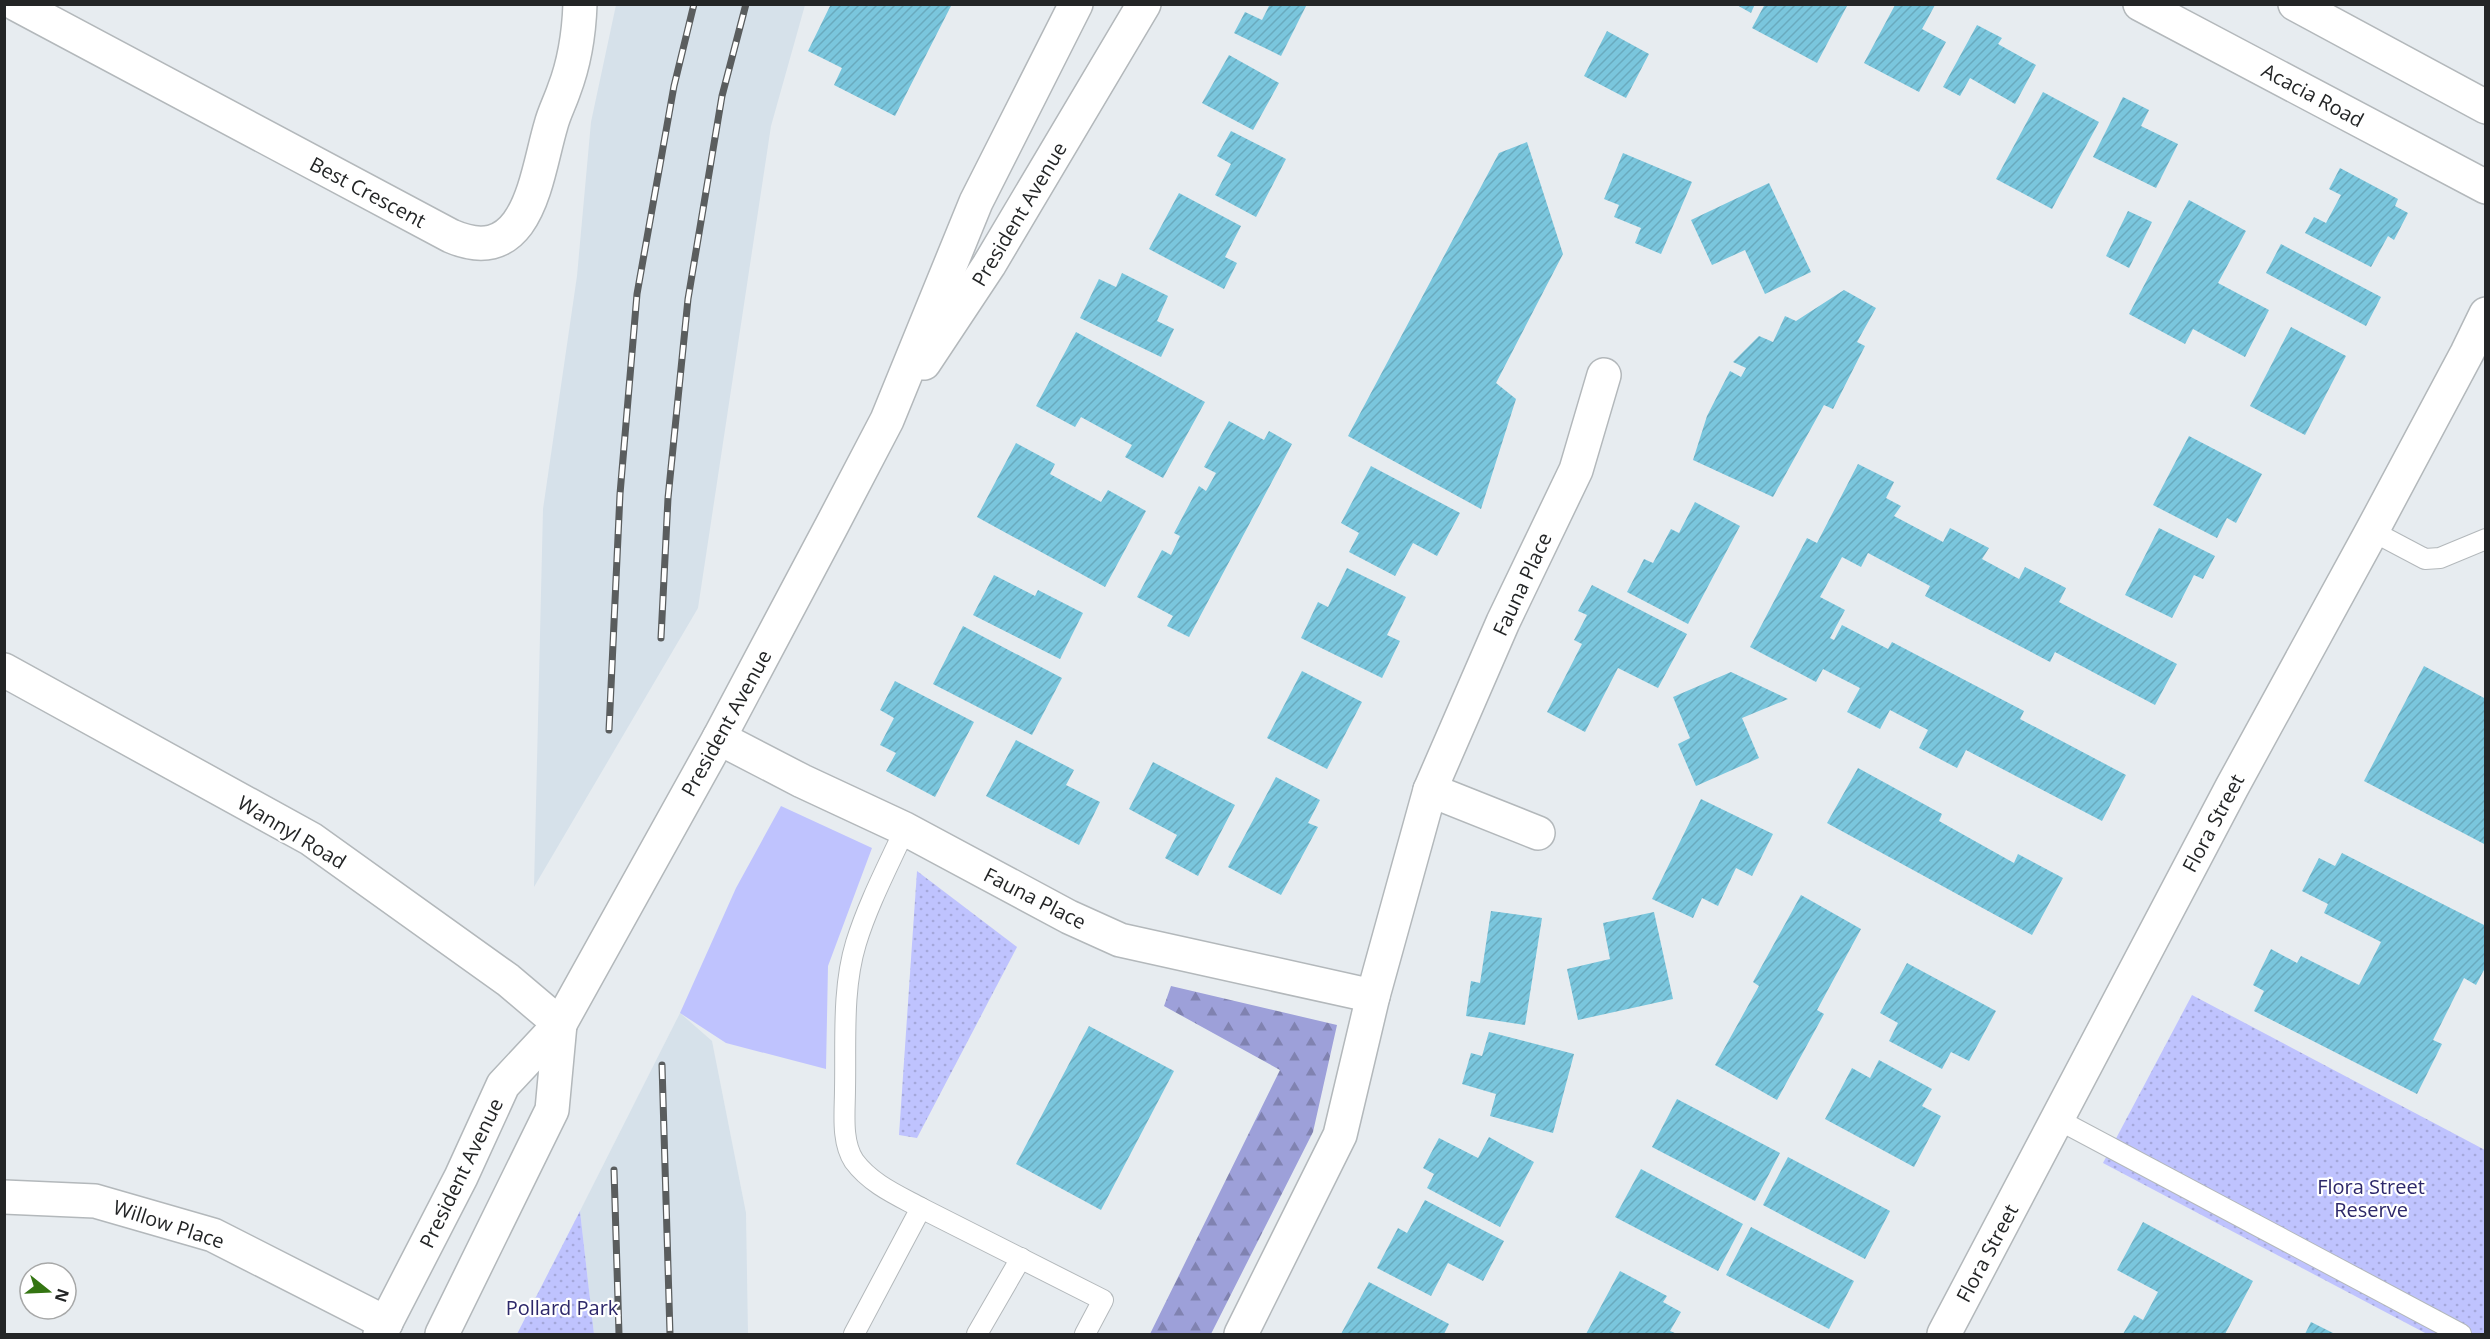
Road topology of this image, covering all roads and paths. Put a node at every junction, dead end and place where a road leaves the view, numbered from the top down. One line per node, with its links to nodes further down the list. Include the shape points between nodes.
1 (16, 4): 2 (main road, Best Crescent, via 451,236 468,243 484,243 504,236 516,226 535,192 551,123 569,75)
2 (580, 4)
3 (1076, 4): 12 (main road, President Avenue, via 976,202)
4 (1144, 4): 12 (main road, President Avenue, via 989,266)
5 (2140, 4): 8 (main road, Acacia Road)
6 (2295, 4): 7 (main road)
7 (2486, 107)
8 (2473, 180): 9 (lane)
9 (2486, 204)
10 (2486, 314): 13 (main road, Flora Street)
11 (1604, 375): 17 (main road, Fauna Place, via 1576,470 1503,622)
12 (887, 420): 16 (main road, President Avenue)
13 (2372, 531): 14 (lane, via 2426,559 2440,558); 22 (main road, Flora Street)
14 (2486, 539)
15 (4, 670): 21 (main road, Wannyl Road, via 311,839 508,980)
16 (719, 738): 18 (main road, Fauna Place); 21 (main road, President Avenue)
17 (1430, 790): 19 (main road); 20 (main road, Fauna Place)
18 (905, 829): 20 (main road, Fauna Place, via 1120,940); 24 (lane, via 871,904 854,954 846,1025 845,1124 853,1159 865,1173)
19 (1538, 833)
20 (1373, 996): 31 (main road, Fauna Place, via 1340,1136)
21 (560, 1024): 26 (main road, President Avenue, via 502,1085 461,1177); 27 (main road, President Avenue, via 552,1110)
22 (2057, 1119): 32 (main road, Flora Street); 33 (lane)
23 (4, 1197): 26 (main road, Willow Place, via 95,1201 213,1235)
24 (921, 1208): 25 (lane); 28 (lane)
25 (1021, 1258): 29 (lane); 30 (lane, via 1103,1300)
26 (383, 1329)
27 (442, 1335)
28 (854, 1335)
29 (977, 1335)
30 (1085, 1335)
31 (1241, 1335)
32 (1944, 1335)
33 (2461, 1335)

